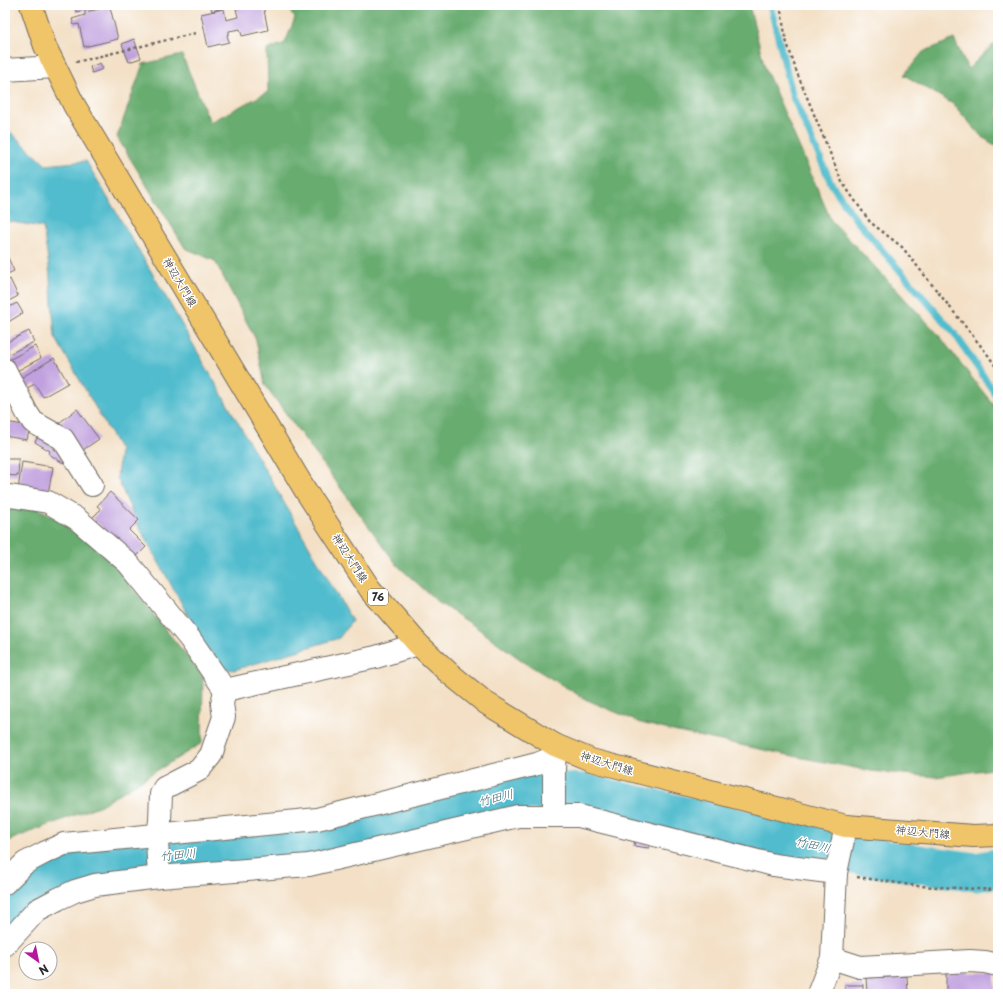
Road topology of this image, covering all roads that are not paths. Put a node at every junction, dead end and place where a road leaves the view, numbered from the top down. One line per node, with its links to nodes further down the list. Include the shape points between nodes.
1 (31, 5): 2 (main road, 神辺大門線 / 76)
2 (55, 67): 3 (street); 7 (main road, 神辺大門線 / 76, via 82,119 307,492 370,589)
3 (5, 70)
4 (5, 370): 5 (street, via 33,422 63,439)
5 (92, 485)
6 (5, 497): 8 (street, via 48,502 77,519 128,563 190,639)
7 (418, 644): 8 (street, via 376,657); 9 (main road, 神辺大門線 / 76, via 449,674)
8 (225, 690): 13 (street, via 222,704 224,717 211,755 199,770 164,788 161,794)
9 (554, 757): 10 (street); 11 (main road, 神辺大門線 / 76, via 591,760); 13 (street, via 537,764 317,819)
10 (554, 812): 14 (street, via 774,865); 15 (street, via 518,816 310,865)
11 (844, 833): 12 (main road, 神辺大門線 / 76); 14 (street)
12 (998, 835)
13 (158, 838): 15 (street); 16 (street, via 64,844 44,852)
14 (836, 870): 18 (street)
15 (159, 875): 17 (street, via 95,885 75,891 37,910)
16 (5, 883)
17 (5, 945)
18 (832, 958): 19 (street, via 860,967 970,961); 20 (street)
19 (998, 965)
20 (818, 994)

